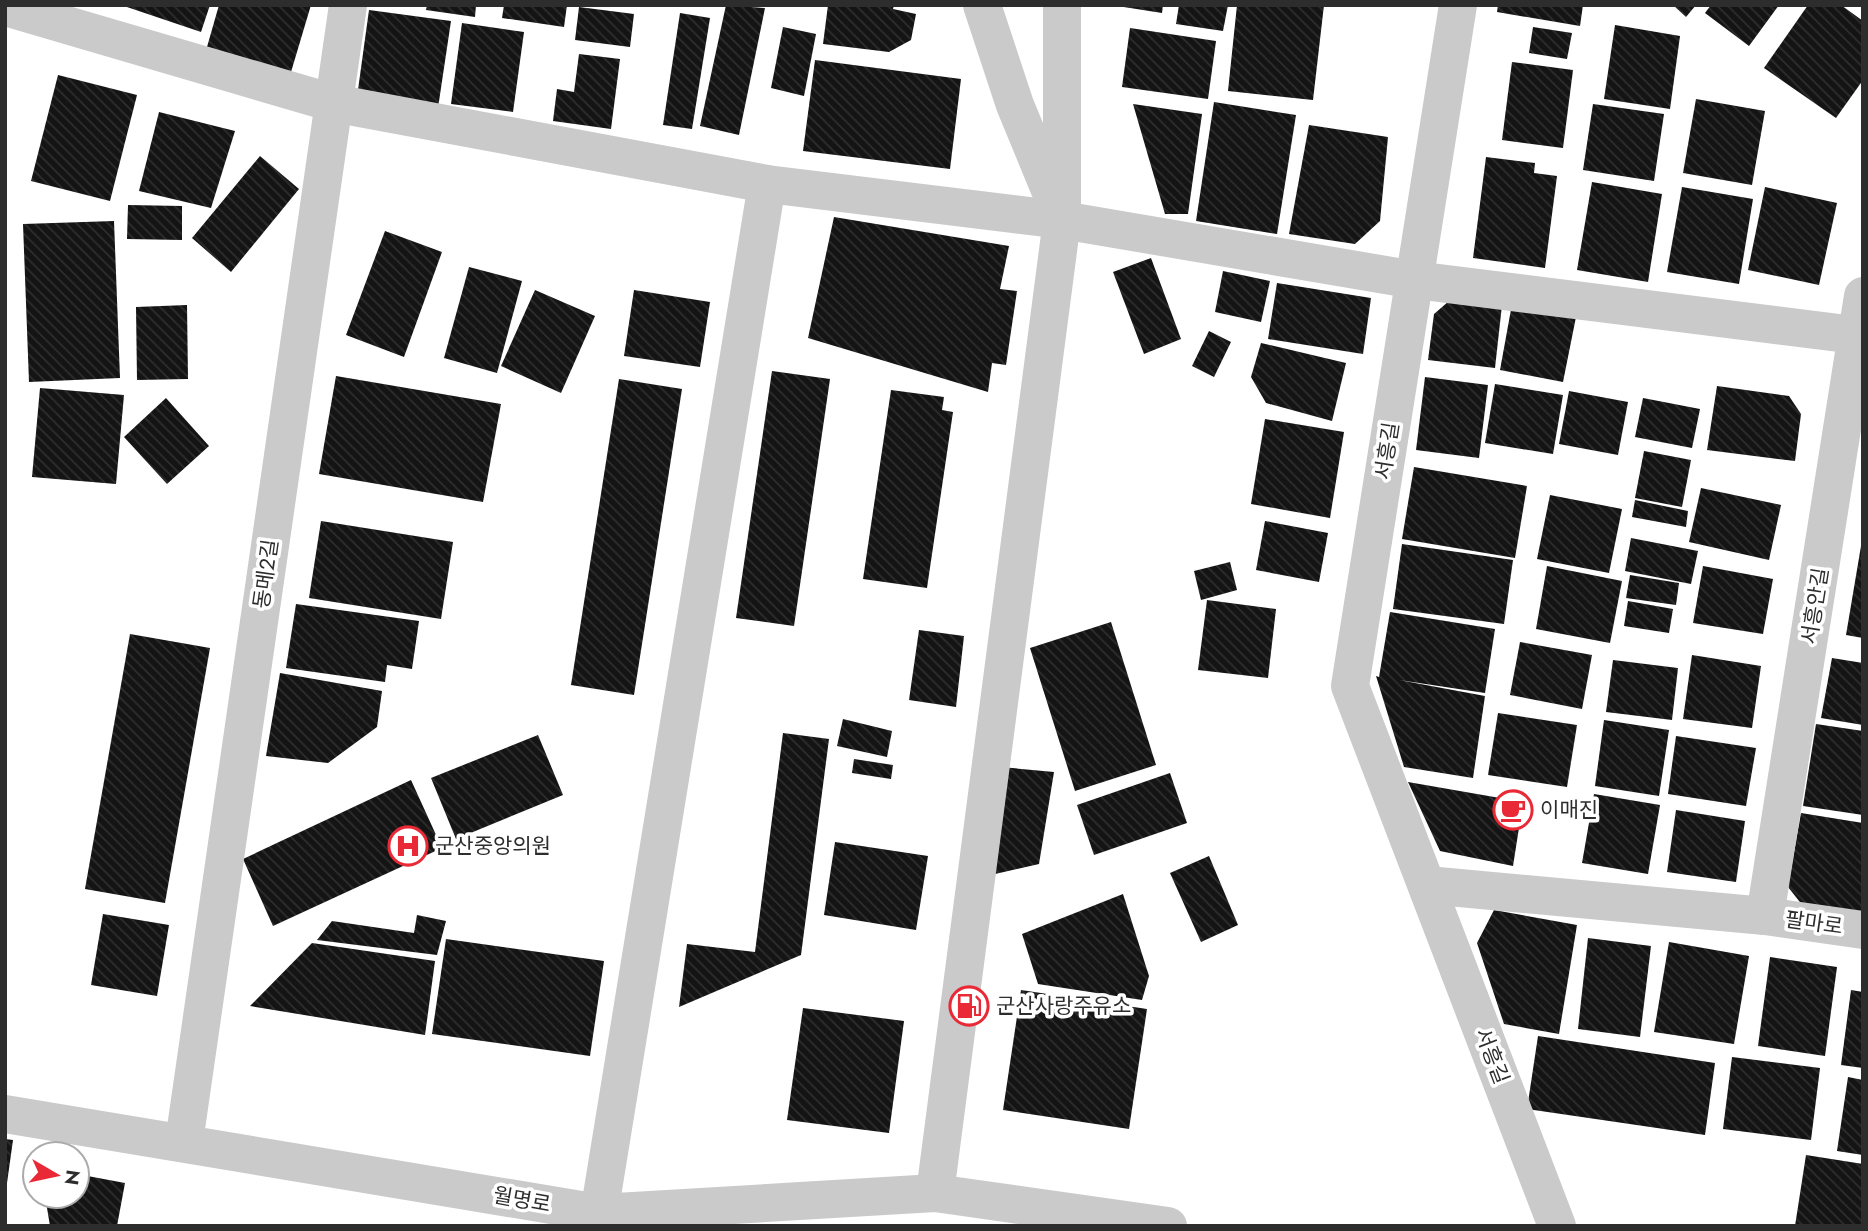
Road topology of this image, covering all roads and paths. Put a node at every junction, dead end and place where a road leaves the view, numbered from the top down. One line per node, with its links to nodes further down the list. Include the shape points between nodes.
1 (348, 5): 6 (street, 동메2길)
2 (982, 5): 8 (street, via 1015,105)
3 (1062, 5): 8 (street)
4 (1458, 5): 9 (street, 서흥길)
5 (5, 7): 6 (street)
6 (333, 103): 7 (street); 16 (street, 동메2길)
7 (767, 184): 8 (street); 18 (street)
8 (1062, 220): 9 (street); 17 (street)
9 (1415, 280): 11 (street); 12 (street, 서흥길, via 1350,686)
10 (1863, 296): 11 (street, 서흥안길)
11 (1860, 335): 13 (street, 서흥안길)
12 (1427, 885): 13 (street); 20 (street, 서흥길)
13 (1766, 916): 14 (street, 팔마로)
14 (1863, 930)
15 (5, 1114): 16 (street, 월명로)
16 (184, 1142): 18 (street, 월명로)
17 (935, 1193): 18 (street, 월명로); 19 (street, 월명로)
18 (598, 1219)
19 (1168, 1226)
20 (1557, 1226)

